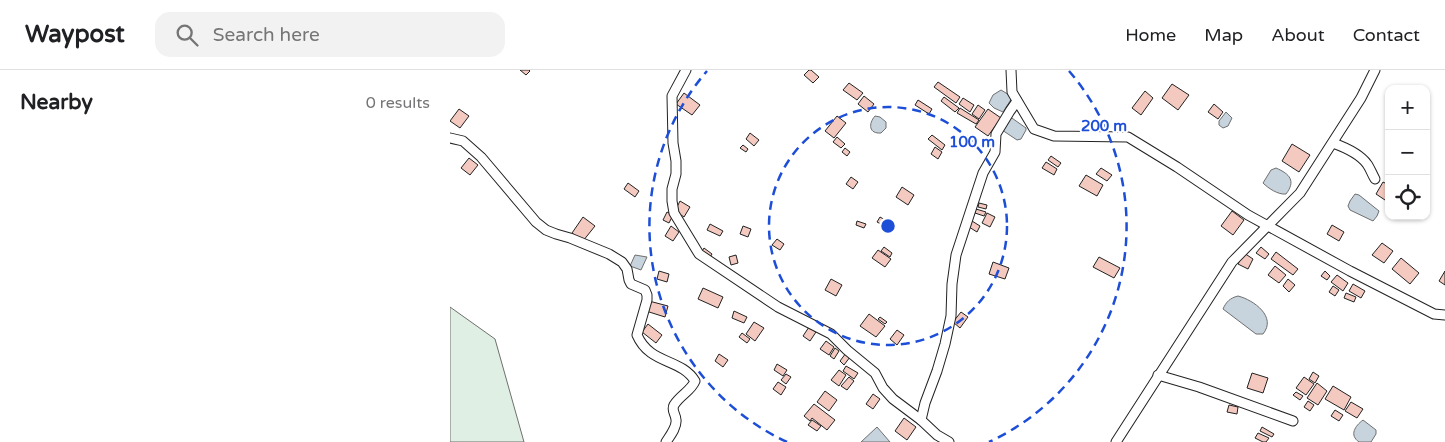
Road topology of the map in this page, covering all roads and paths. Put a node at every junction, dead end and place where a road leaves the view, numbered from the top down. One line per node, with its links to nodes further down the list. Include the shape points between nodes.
1 (686, 70): 11 (street, via 672,96 676,161 672,201 674,214 699,254 778,307 830,334 875,373 893,399)
2 (1011, 70): 4 (street, via 1012,92)
3 (1375, 70): 6 (street)
4 (1017, 100): 8 (street, via 1034,129 1054,136 1128,137); 11 (street, via 996,134 995,152 983,172 956,255 945,344)
5 (450, 138): 13 (street, via 463,141 481,157 536,222 622,262 632,284 645,290 647,300 637,335 640,342 656,357 686,370 695,381 674,406 675,427)
6 (1333, 143): 7 (street, via 1362,159); 8 (street, via 1300,193)
7 (1375, 179)
8 (1267, 225): 9 (street, via 1434,314); 10 (street, via 1232,262)
9 (1445, 315)
10 (1158, 375): 12 (street); 15 (street)
11 (921, 420): 14 (street, via 936,435)
12 (1293, 421)
13 (666, 442)
14 (949, 442)
15 (1116, 442)

